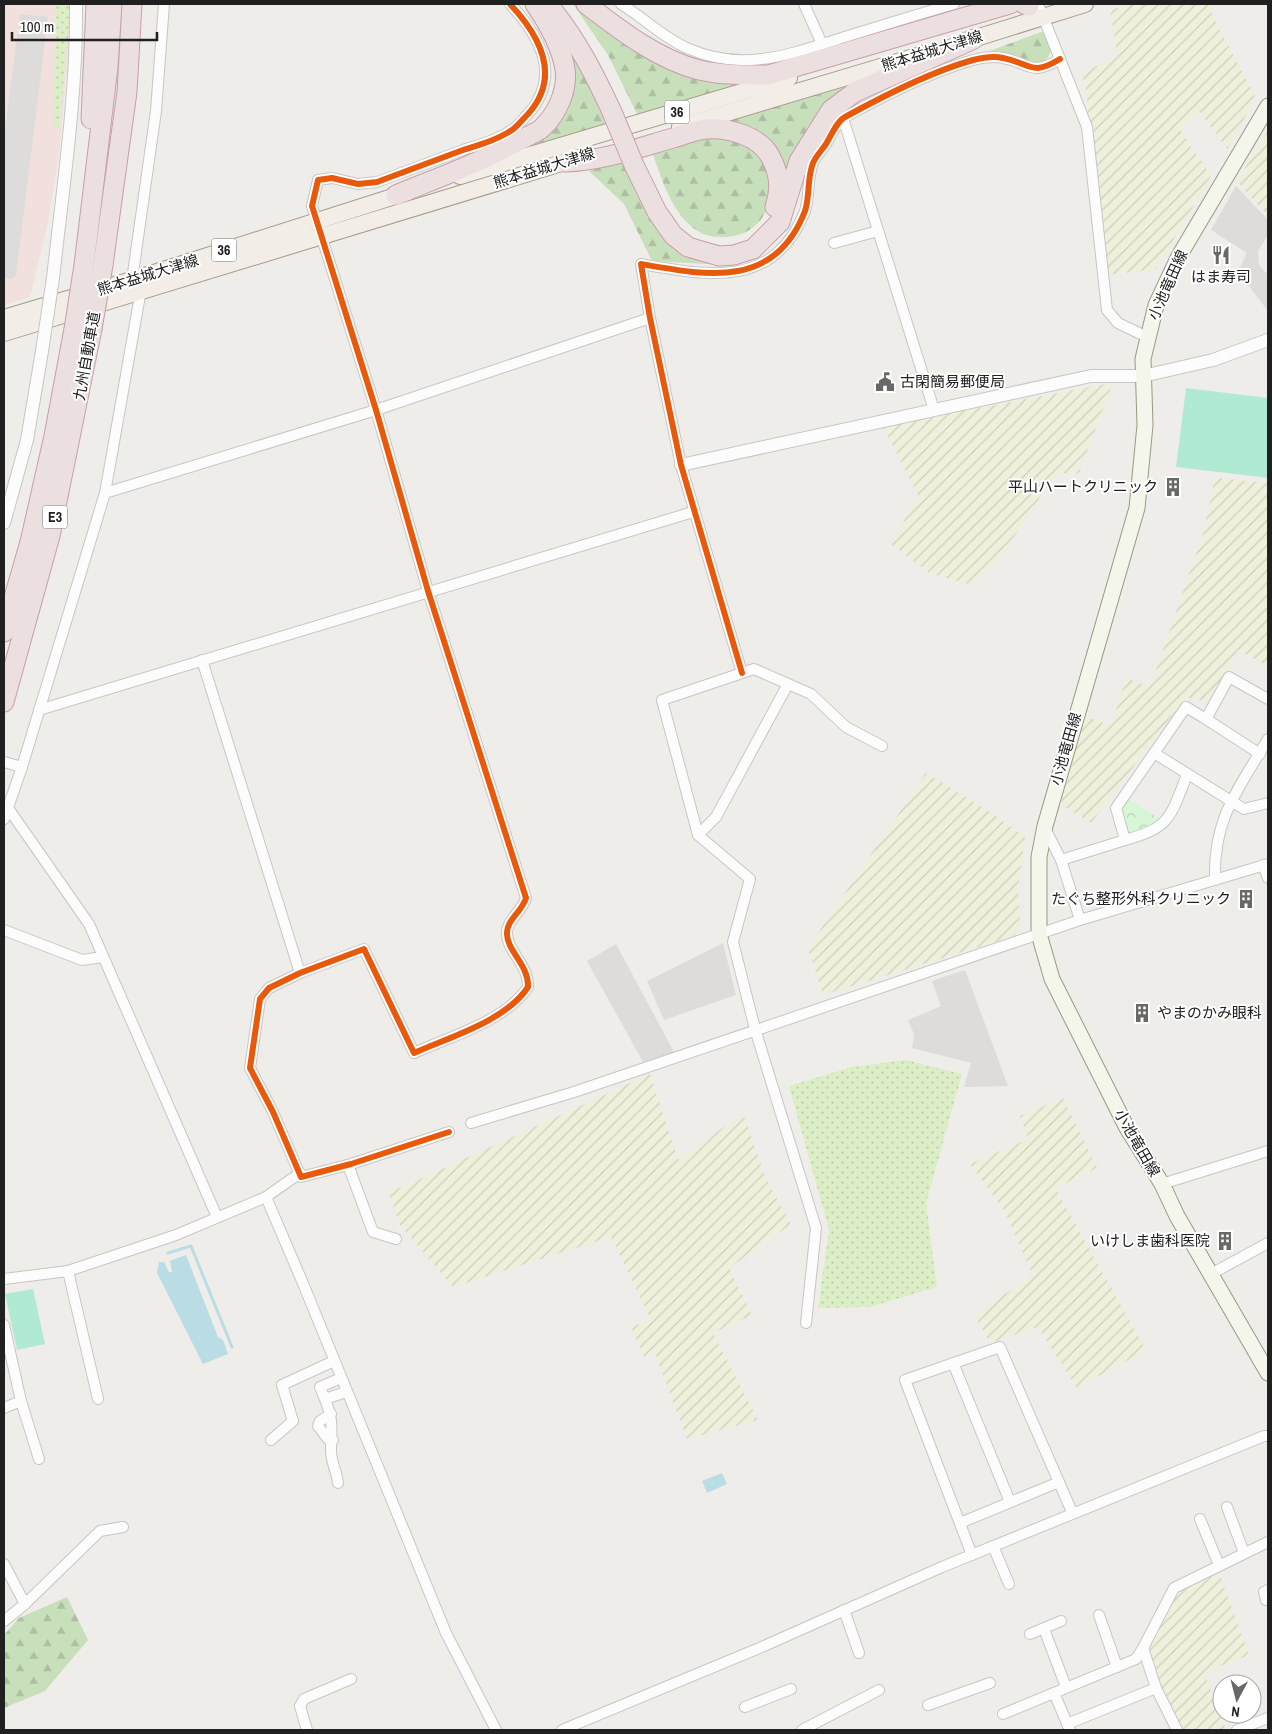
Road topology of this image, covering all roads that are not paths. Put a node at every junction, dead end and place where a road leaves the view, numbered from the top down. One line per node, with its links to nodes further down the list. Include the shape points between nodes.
1 (76, 4): 43 (street, bridge, via 72,104 53,278 27,440)
2 (96, 4): 29 (highway)
3 (112, 4): 29 (highway, 九州自動車道 / E3, via 108,67)
4 (132, 4): 33 (highway, 九州自動車道 / E3, bridge, via 127,92 103,265)
5 (164, 4): 30 (street, via 156,111)
6 (510, 4): 25 (street, via 537,41 544,59 546,84 534,106 503,136 377,182 358,184 332,178 318,180 312,206)
7 (535, 4): 24 (highway, via 550,28 566,71 564,91 557,109 541,129 496,154)
8 (548, 4): 20 (highway, via 570,32)
9 (559, 4): 20 (highway, via 591,46)
10 (586, 4): 15 (highway, via 645,46 676,61 699,70 752,75 768,75)
11 (621, 4): 17 (street, via 657,32 708,56 737,61 770,59)
12 (804, 4): 17 (street)
13 (954, 4): 17 (street)
14 (1085, 4): 15 (main road, 熊本益城大津線 / 36)
15 (1030, 6): 16 (main road, 熊本益城大津線 / 36); 18 (street); 24 (main road, 熊本益城大津線 / 36)
16 (974, 39): 22 (main road, 熊本益城大津線 / 36); 23 (highway, via 854,92 831,110 799,161 780,222 752,249 719,256 688,247 673,235 657,212)
17 (822, 44)
18 (1060, 59): 21 (street, via 1048,67 1035,68 1003,58 974,60 932,75); 35 (street, via 1087,127 1107,310 1118,323)
19 (1268, 106): 35 (main road, 小池竜田線, via 1180,256 1156,306)
20 (619, 111): 23 (highway, bridge)
21 (843, 118): 26 (street); 32 (street, via 813,163 806,209 795,234 774,257 754,269 734,273 707,274 641,264)
22 (565, 162): 23 (highway, via 589,161 707,129 738,132 767,150 774,164 779,193 774,211 750,240 728,247 704,244 683,233); 27 (main road, 熊本益城大津線 / 36)
23 (641, 163)
24 (396, 195): 25 (main road, 熊本益城大津線 / 36)
25 (317, 221): 27 (street); 30 (main road, 熊本益城大津線 / 36)
26 (878, 231): 28 (street); 39 (street)
27 (322, 237): 30 (main road, 熊本益城大津線 / 36); 38 (street)
28 (834, 243)
29 (84, 265): 33 (highway, 九州自動車道 / E3, bridge)
30 (136, 285): 31 (main road, 熊本益城大津線 / 36); 34 (main road, 熊本益城大津線 / 36); 41 (street)
31 (4, 318)
32 (650, 318): 38 (street); 40 (street)
33 (83, 329): 45 (highway, 九州自動車道 / E3); 50 (highway, 九州自動車道 / E3, via 50,536)
34 (4, 333)
35 (1147, 337): 37 (main road, 小池竜田線)
36 (1268, 340): 37 (street, via 1213,360)
37 (1143, 376): 39 (street, via 1091,376); 64 (main road, 小池竜田線, via 1145,425 1137,508)
38 (376, 410): 41 (street); 44 (street)
39 (934, 410): 40 (street)
40 (681, 465): 42 (street)
41 (105, 493): 51 (street)
42 (693, 512): 44 (street); 47 (street)
43 (4, 523)
44 (428, 591): 46 (street); 75 (street, via 526,898 523,908 509,924 506,936 526,972 528,987 523,995 485,1022 414,1053 364,949)
45 (4, 632)
46 (202, 660): 51 (street); 75 (street)
47 (742, 673): 48 (street, via 754,670); 65 (street, via 662,700)
48 (788, 684): 54 (street, via 811,694 846,727); 65 (street, via 716,817)
49 (1268, 699): 52 (street, via 1228,677)
50 (4, 702)
51 (38, 710): 58 (street)
52 (1206, 719): 55 (street, via 1186,707); 56 (street)
53 (1268, 740): 56 (street)
54 (882, 746)
55 (1154, 753): 59 (street); 66 (street, via 1116,808)
56 (1260, 754): 60 (street)
57 (4, 762): 58 (street)
58 (22, 767): 62 (street)
59 (1187, 775): 60 (street); 66 (street, via 1172,813 1162,827 1150,834)
60 (1231, 801): 61 (street, via 1244,810); 70 (street, via 1221,822 1214,862)
61 (1268, 803)
62 (8, 808): 63 (street); 74 (street, via 89,924)
63 (4, 819)
64 (1045, 826): 67 (street); 73 (main road, 小池竜田線, via 1038,856)
65 (698, 835): 76 (street, via 750,879 733,942)
66 (1126, 840): 67 (street)
67 (1061, 860): 71 (street)
68 (1266, 865): 69 (street); 70 (street)
69 (1268, 878)
70 (1215, 880): 71 (street)
71 (1080, 920): 73 (street)
72 (4, 930): 74 (street, via 82,960)
73 (1039, 934): 76 (street); 82 (main road, 小池竜田線, via 1052,979 1069,1014 1127,1128)
74 (103, 957): 84 (street)
75 (300, 973): 81 (street, via 269,988 260,998 250,1068)
76 (755, 1028): 77 (street, via 574,1092); 90 (street, via 816,1228)
77 (471, 1123)
78 (449, 1132): 80 (street)
79 (1268, 1151): 82 (street)
80 (348, 1165): 81 (street, via 301,1177); 85 (street, via 373,1232)
81 (300, 1173): 83 (street)
82 (1162, 1184): 88 (main road, 小池竜田線)
83 (266, 1197): 84 (street); 92 (street)
84 (217, 1217): 87 (street, via 176,1235)
85 (396, 1239)
86 (1268, 1243): 88 (street)
87 (68, 1271): 89 (street); 97 (street)
88 (1210, 1274): 94 (main road, 小池竜田線)
89 (4, 1279)
90 (806, 1323)
91 (4, 1325): 99 (street)
92 (334, 1361): 95 (street); 103 (street, via 282,1385 293,1421)
93 (953, 1363): 106 (street, via 1000,1346); 108 (street); 112 (street, via 906,1380)
94 (1268, 1373)
95 (341, 1378): 96 (street); 98 (street, via 320,1387)
96 (346, 1392): 98 (street); 144 (street, via 446,1633)
97 (98, 1399)
98 (325, 1399): 101 (street)
99 (21, 1401): 100 (street); 105 (street)
100 (4, 1408)
101 (330, 1414): 104 (street); 104 (street, via 318,1426 328,1439)
102 (1268, 1436): 110 (street)
103 (271, 1440)
104 (333, 1440): 107 (street, via 331,1452)
105 (39, 1459)
106 (1059, 1482): 108 (street); 110 (street)
107 (338, 1483)
108 (1010, 1502): 112 (street)
109 (1227, 1507): 116 (street)
110 (1072, 1512): 115 (street)
111 (1200, 1519): 119 (street)
112 (960, 1523): 117 (street)
113 (123, 1527): 121 (street, via 100,1530)
114 (1268, 1542): 116 (street)
115 (994, 1546): 117 (street); 120 (street)
116 (1244, 1553): 119 (street)
117 (972, 1555): 122 (street)
118 (4, 1564): 121 (street)
119 (1219, 1565): 128 (street, via 1174,1588)
120 (1009, 1584)
121 (25, 1604): 124 (street)
122 (844, 1610): 129 (street); 145 (street)
123 (1098, 1615): 130 (street)
124 (4, 1621)
125 (1061, 1621): 126 (street)
126 (1044, 1629): 127 (street); 133 (street)
127 (1030, 1634)
128 (1143, 1648): 130 (street, via 1136,1659); 135 (street)
129 (859, 1653)
130 (1117, 1667): 133 (street)
131 (351, 1679): 143 (street, via 304,1699 300,1706)
132 (990, 1683): 138 (street)
133 (1066, 1687): 137 (street)
134 (791, 1688): 139 (street)
135 (1156, 1688): 142 (street); 147 (street)
136 (879, 1690): 146 (street)
137 (1054, 1693): 140 (street); 142 (street)
138 (928, 1705)
139 (745, 1707)
140 (1003, 1714)
141 (1252, 1724): 148 (street)
142 (1069, 1727)
143 (307, 1730)
144 (496, 1730)
145 (562, 1730)
146 (802, 1730)
147 (1177, 1730)
148 (1237, 1730)

